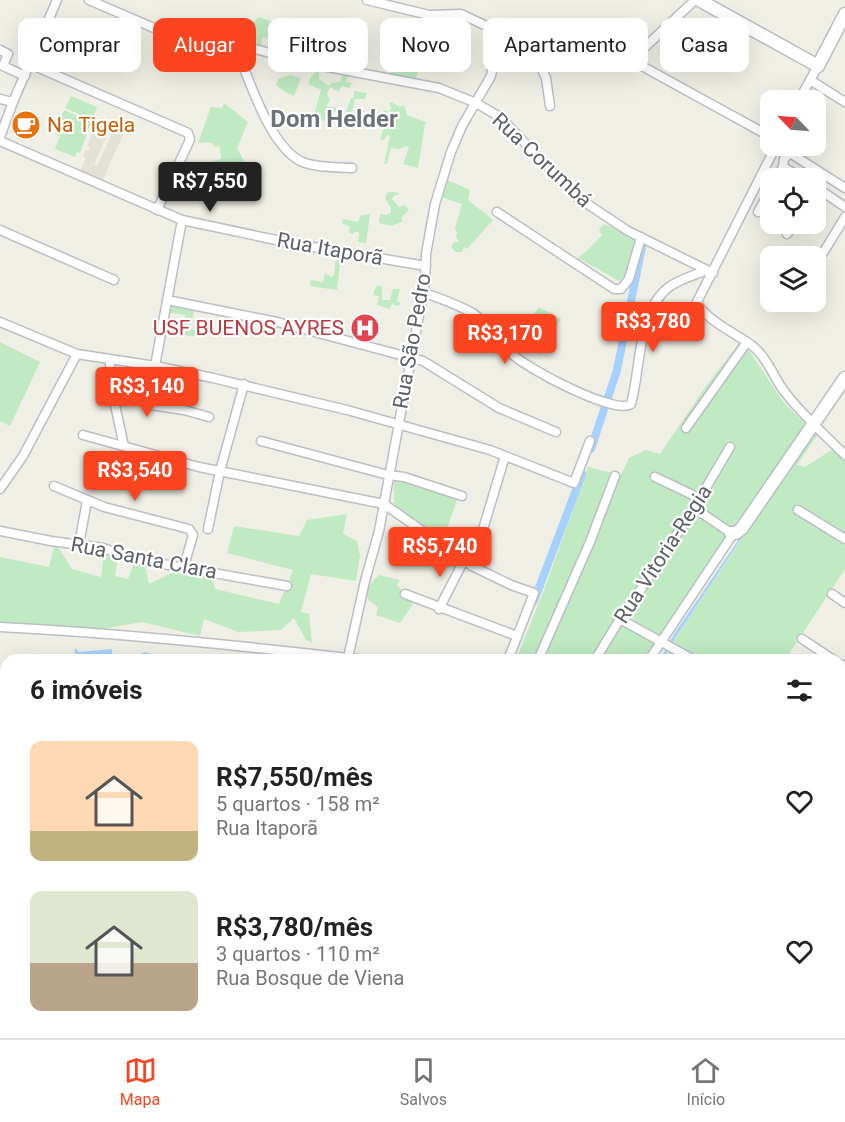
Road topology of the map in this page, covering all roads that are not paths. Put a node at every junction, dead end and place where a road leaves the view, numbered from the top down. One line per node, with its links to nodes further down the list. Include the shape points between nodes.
1 (57, 0): 6 (street)
2 (89, 0): 8 (street, Rua Corumbá)
3 (367, 0): 7 (street, via 429,15 461,14)
4 (697, 0): 9 (street); 12 (street)
5 (845, 14): 12 (street)
6 (49, 18)
7 (483, 24)
8 (153, 28)
9 (648, 45)
10 (256, 49): 25 (street, Rua Corumbá, via 439,88)
11 (0, 50): 19 (street, via 8,54 3,66)
12 (818, 66): 20 (street)
13 (648, 69): 27 (street)
14 (27, 72): 19 (street)
15 (49, 72): 36 (street, via 188,132 190,139)
16 (246, 72): 31 (street, via 262,111 287,153 304,163)
17 (491, 72): 25 (street, Rua São Pedro)
18 (544, 72): 26 (street)
19 (25, 76): 23 (street)
20 (810, 80): 21 (street); 24 (street)
21 (805, 90)
22 (0, 99): 23 (street)
23 (13, 102): 28 (street)
24 (845, 102)
25 (476, 103): 42 (street, Rua Corumbá, via 500,117 577,197); 44 (street, Rua São Pedro, via 451,152 435,204)
26 (550, 106)
27 (760, 130)
28 (0, 139): 36 (street, Rua Itaporã)
29 (771, 156): 45 (street)
30 (783, 167): 32 (street, via 790,153)
31 (352, 168)
32 (845, 188)
33 (826, 195): 34 (street)
34 (845, 207)
35 (760, 208): 38 (street)
36 (157, 210): 40 (street, Rua Itaporã)
37 (497, 212): 42 (street, via 614,289 621,288 629,279)
38 (758, 212)
39 (845, 218): 43 (street)
40 (182, 220): 44 (street, Rua Itaporã); 48 (street)
41 (0, 230): 46 (street)
42 (641, 237): 45 (street, Rua Corumbá)
43 (826, 248)
44 (426, 266): 47 (street, Rua São Pedro)
45 (710, 271): 47 (street, via 673,285 658,300 644,334 631,404 625,407 607,403 527,365 472,313); 50 (street, via 697,302 699,306)
46 (114, 280)
47 (423, 292): 52 (street, Rua São Pedro)
48 (167, 300): 52 (street, via 277,322); 54 (street)
49 (0, 322): 51 (street)
50 (747, 342): 58 (street, via 769,364 783,389); 60 (street)
51 (77, 354): 53 (street); 74 (street, via 15,471)
52 (410, 357): 59 (street, Rua São Pedro); 61 (street, via 433,366 499,408)
53 (110, 360): 54 (street); 65 (street, via 111,387)
54 (157, 367): 56 (street); 57 (street, via 151,405)
55 (845, 378): 58 (street)
56 (244, 384): 59 (street); 69 (street)
57 (209, 417)
58 (813, 424): 67 (street); 83 (street, via 742,528)
59 (398, 425): 68 (street); 70 (street, Rua São Pedro)
60 (686, 428)
61 (556, 432)
62 (83, 435): 65 (street)
63 (261, 441): 70 (street)
64 (590, 441): 68 (street, via 574,483)
65 (124, 446): 69 (street)
66 (730, 447): 76 (street, Rua Vitoria-Regia)
67 (845, 455)
68 (506, 456): 88 (street)
69 (220, 471): 78 (street); 81 (street)
70 (388, 475): 75 (street); 78 (street, Rua São Pedro)
71 (615, 476): 102 (street)
72 (655, 477): 76 (street)
73 (54, 486): 77 (street)
74 (0, 489)
75 (462, 496)
76 (699, 498): 79 (street, Rua Vitoria-Regia)
77 (87, 501): 85 (street); 87 (street, via 191,531)
78 (384, 504): 86 (street); 100 (street, Rua São Pedro)
79 (694, 507): 83 (street); 94 (street, Rua Vitoria-Regia)
80 (798, 510): 84 (street)
81 (208, 529)
82 (0, 531): 85 (street, Rua Santa Clara)
83 (732, 533): 98 (street)
84 (845, 539)
85 (79, 544): 87 (street, Rua Santa Clara, via 135,559)
86 (464, 560): 88 (street); 93 (street)
87 (184, 566): 89 (street, Rua Santa Clara)
88 (472, 566): 96 (street, via 534,593)
89 (287, 586)
90 (405, 594): 93 (street)
91 (832, 594): 92 (street)
92 (845, 603)
93 (439, 609): 96 (street)
94 (620, 619): 98 (street); 103 (street, Rua Vitoria-Regia)
95 (0, 627): 99 (street)
96 (517, 636): 101 (street)
97 (802, 639): 106 (street)
98 (666, 643): 104 (street); 105 (street)
99 (308, 654)
100 (349, 654)
101 (510, 654)
102 (541, 654)
103 (600, 654)
104 (655, 654)
105 (684, 654)
106 (825, 654)

